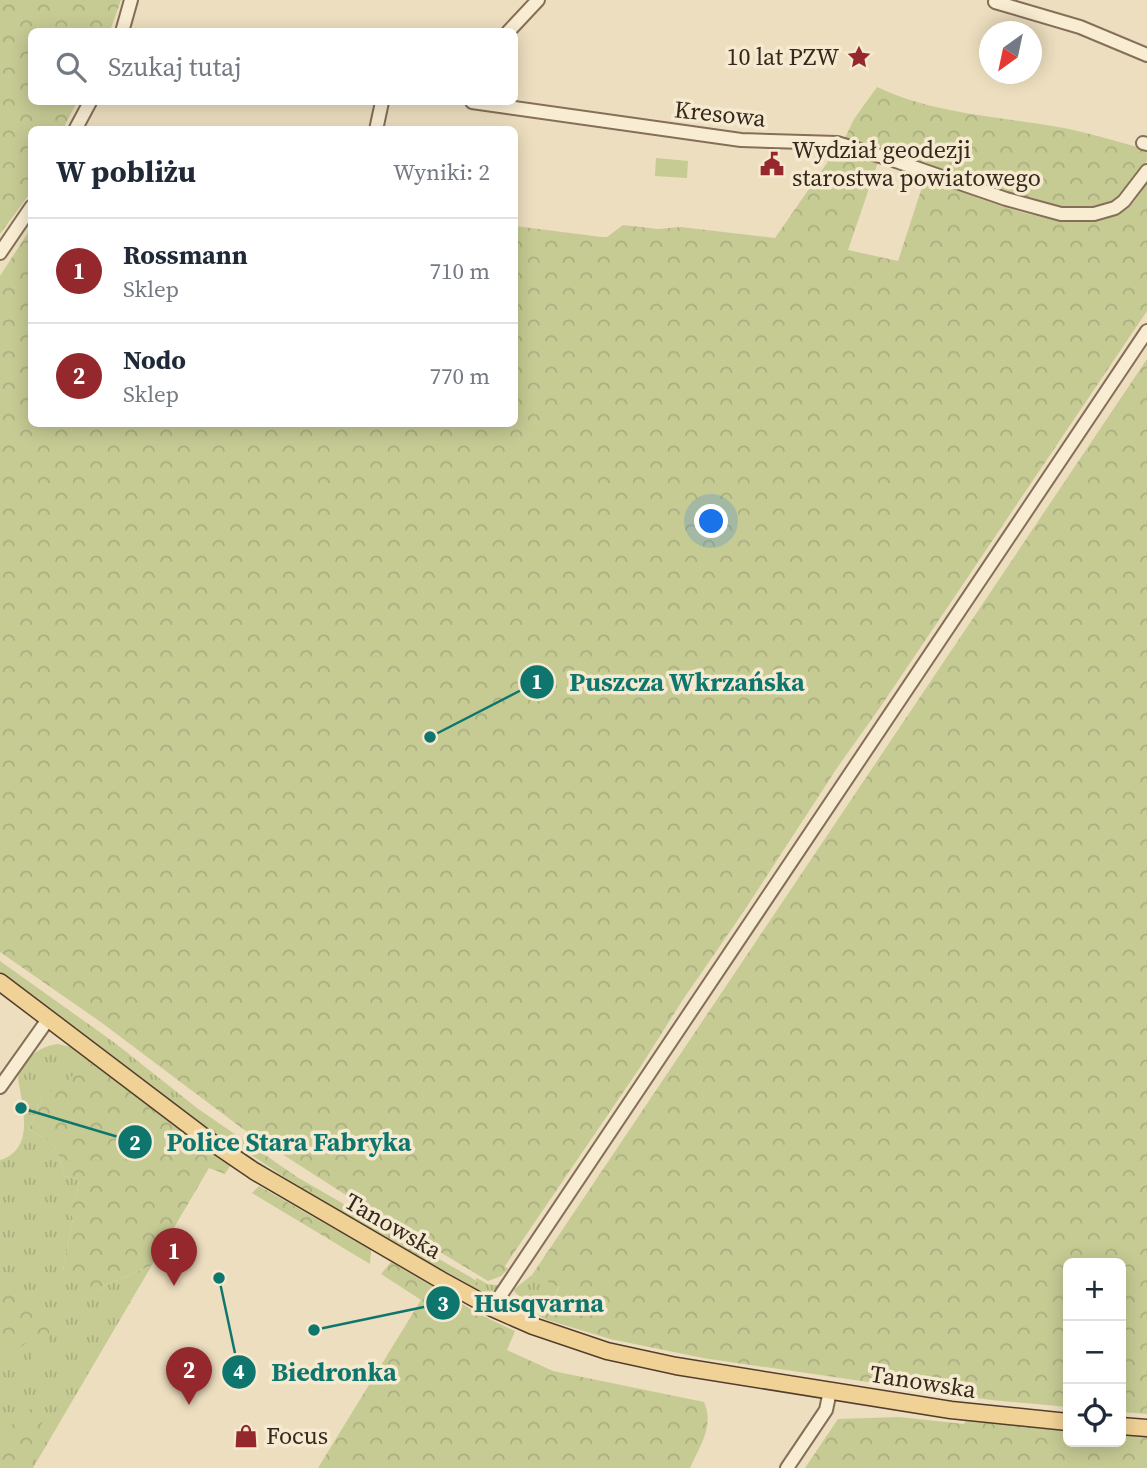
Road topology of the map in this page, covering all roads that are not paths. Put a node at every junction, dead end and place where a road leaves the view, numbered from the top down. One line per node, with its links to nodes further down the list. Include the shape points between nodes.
1 (131, 0): 4 (street)
2 (536, 0): 5 (street)
3 (995, 2): 6 (street, via 1080,27)
4 (123, 28)
5 (512, 28)
6 (1147, 55)
7 (88, 105): 10 (street)
8 (381, 105): 11 (street)
9 (493, 105): 12 (street, Kresowa, via 741,140 837,143 1061,214 1094,214 1115,208)
10 (77, 126)
11 (377, 126)
12 (1147, 171)
13 (28, 212): 14 (street)
14 (0, 253)
15 (1147, 331): 19 (street)
16 (0, 982): 17 (main road, Tanowska)
17 (49, 1018): 18 (street); 19 (main road, Tanowska, via 254,1171)
18 (0, 1087)
19 (492, 1308): 20 (main road, Tanowska, via 556,1335 616,1353)
20 (830, 1391): 21 (main road, Tanowska, via 977,1414); 24 (street, via 826,1410)
21 (1063, 1422)
22 (1126, 1426): 23 (main road)
23 (1147, 1428)
24 (787, 1468)

